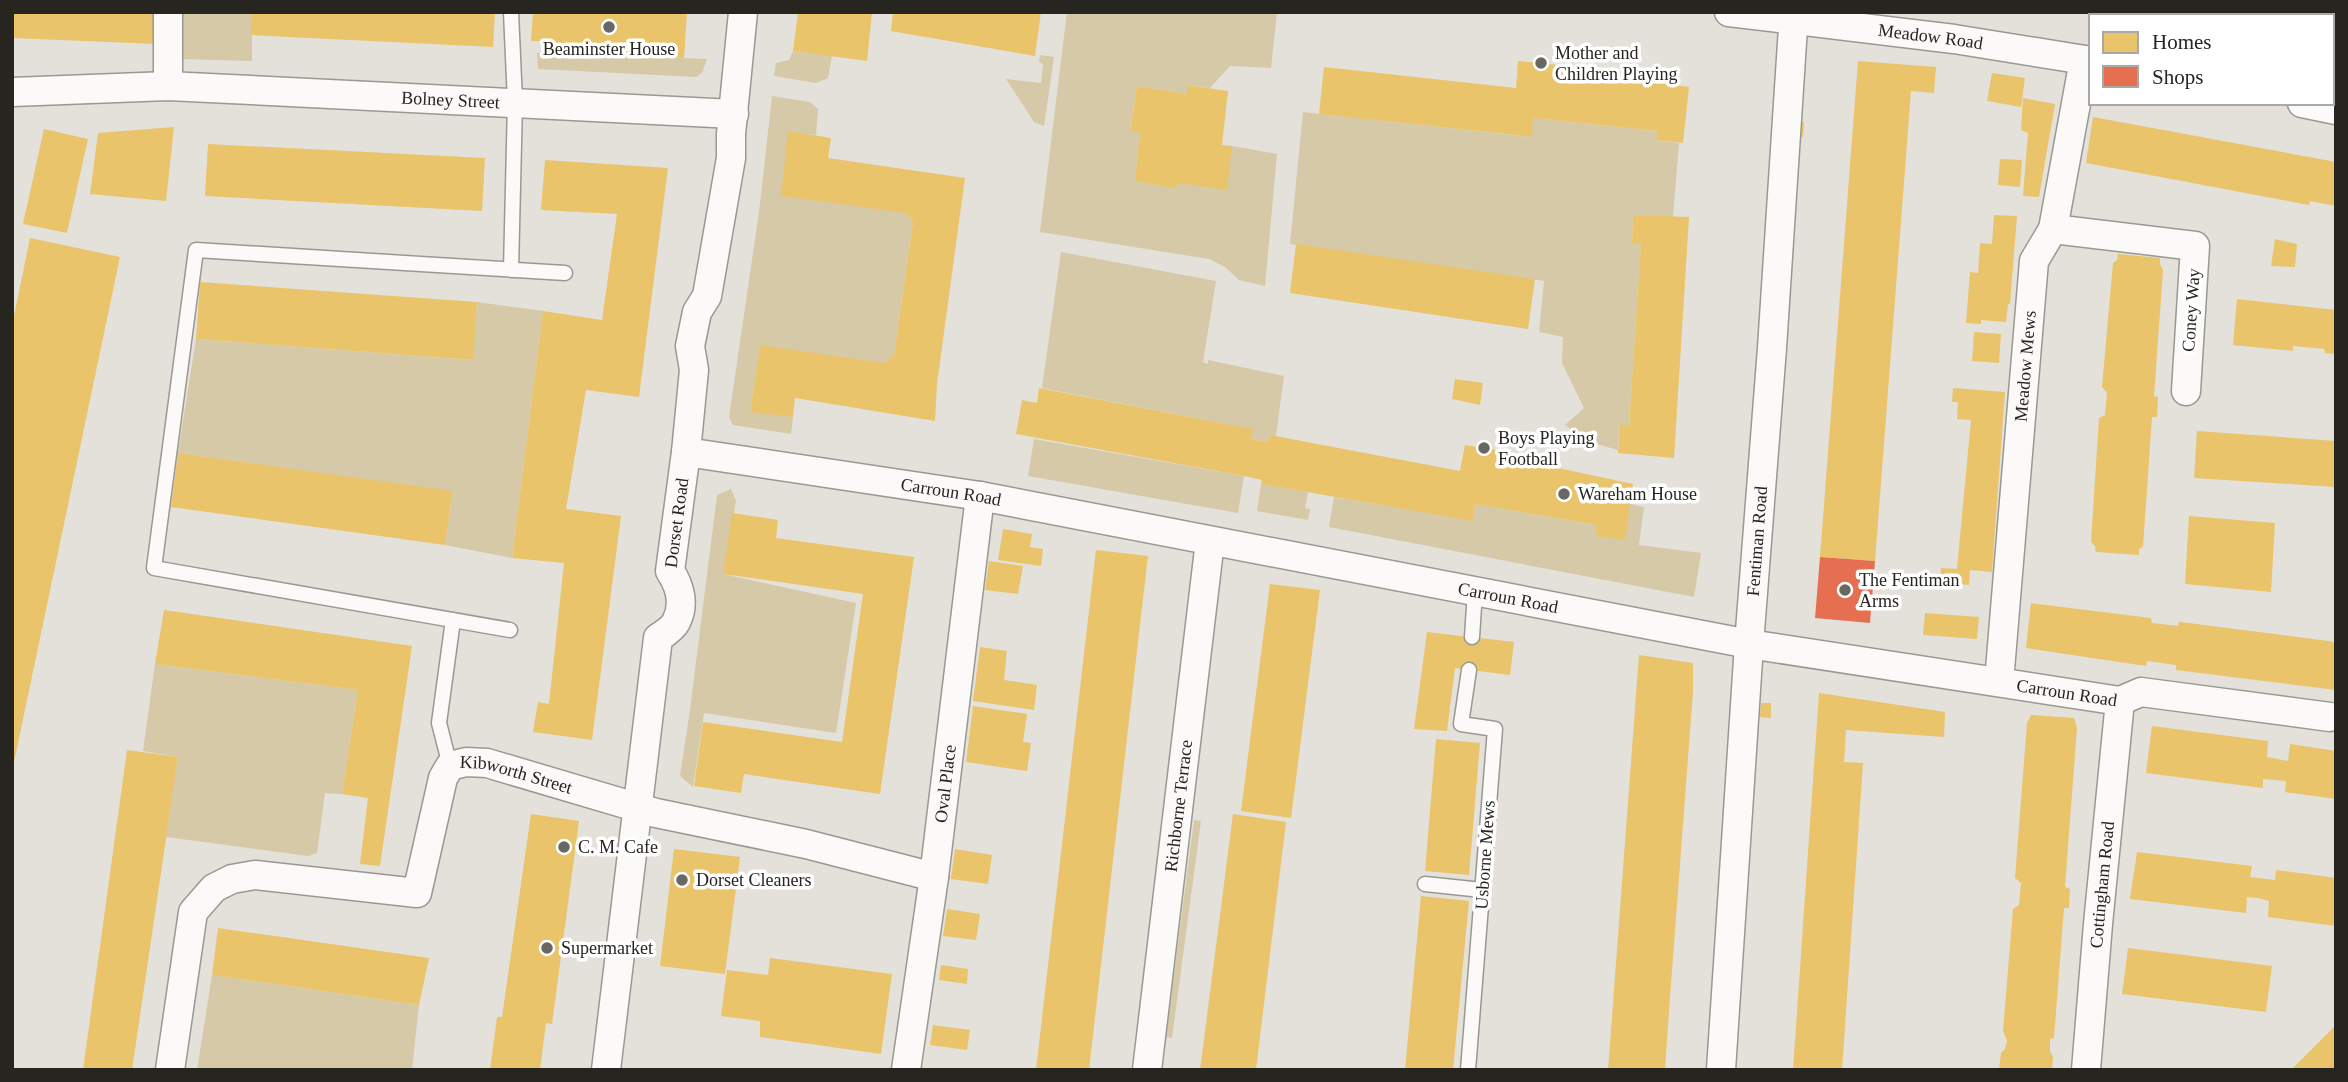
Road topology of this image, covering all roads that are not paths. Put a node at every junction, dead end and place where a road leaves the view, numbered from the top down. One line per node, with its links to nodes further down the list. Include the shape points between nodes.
1 (169, 12): 7 (street)
2 (511, 12): 9 (lane)
3 (743, 12): 12 (street, Dorset Road)
4 (1729, 12): 5 (street, Meadow Road)
5 (1794, 16): 6 (street, Meadow Road); 24 (street, Fentiman Road)
6 (2087, 61): 13 (street, Meadow Mews)
7 (168, 86): 8 (street, Bolney Street); 9 (street, Bolney Street)
8 (12, 92)
9 (515, 102): 12 (street, Bolney Street); 14 (lane)
10 (2312, 105): 11 (street)
11 (2336, 110)
12 (734, 114): 17 (street, Dorset Road, via 707,296 697,312 690,346 694,370)
13 (2053, 229): 16 (street, Coney Way, via 2195,246); 26 (street, Meadow Mews, via 2034,261)
14 (510, 270): 15 (lane); 21 (lane, via 196,250 153,568)
15 (565, 272)
16 (2186, 391)
17 (687, 452): 18 (street, Carroun Road); 30 (street, Dorset Road, via 670,571 681,594 679,609 676,623 659,638)
18 (980, 496): 19 (street, Carroun Road); 31 (street, Oval Place)
19 (1210, 541): 20 (street, Carroun Road); 37 (street, Richborne Terrace)
20 (1475, 591): 23 (lane); 24 (street, Carroun Road)
21 (453, 620): 22 (lane); 29 (lane, via 439,723)
22 (510, 630)
23 (1472, 637)
24 (1749, 644): 26 (street, Carroun Road); 39 (street, Fentiman Road)
25 (1469, 670): 33 (lane, Usborne Mews, via 1461,724 1495,729)
26 (1998, 682): 27 (street, Carroun Road)
27 (2120, 701): 28 (street, Carroun Road, via 2141,692); 40 (street, Cottingham Road)
28 (2330, 717)
29 (450, 766): 30 (street, Kibworth Street, via 487,763); 34 (street, Kibworth Street, via 443,778 417,893 255,875 214,888 193,912)
30 (636, 807): 31 (street, Kibworth Street); 35 (street, Dorset Road)
31 (934, 877): 36 (street, Oval Place)
32 (1425, 884): 33 (lane)
33 (1482, 890): 38 (lane, Usborne Mews)
34 (170, 1070)
35 (606, 1070)
36 (906, 1070)
37 (1147, 1070)
38 (1468, 1070)
39 (1721, 1070)
40 (2086, 1070)

